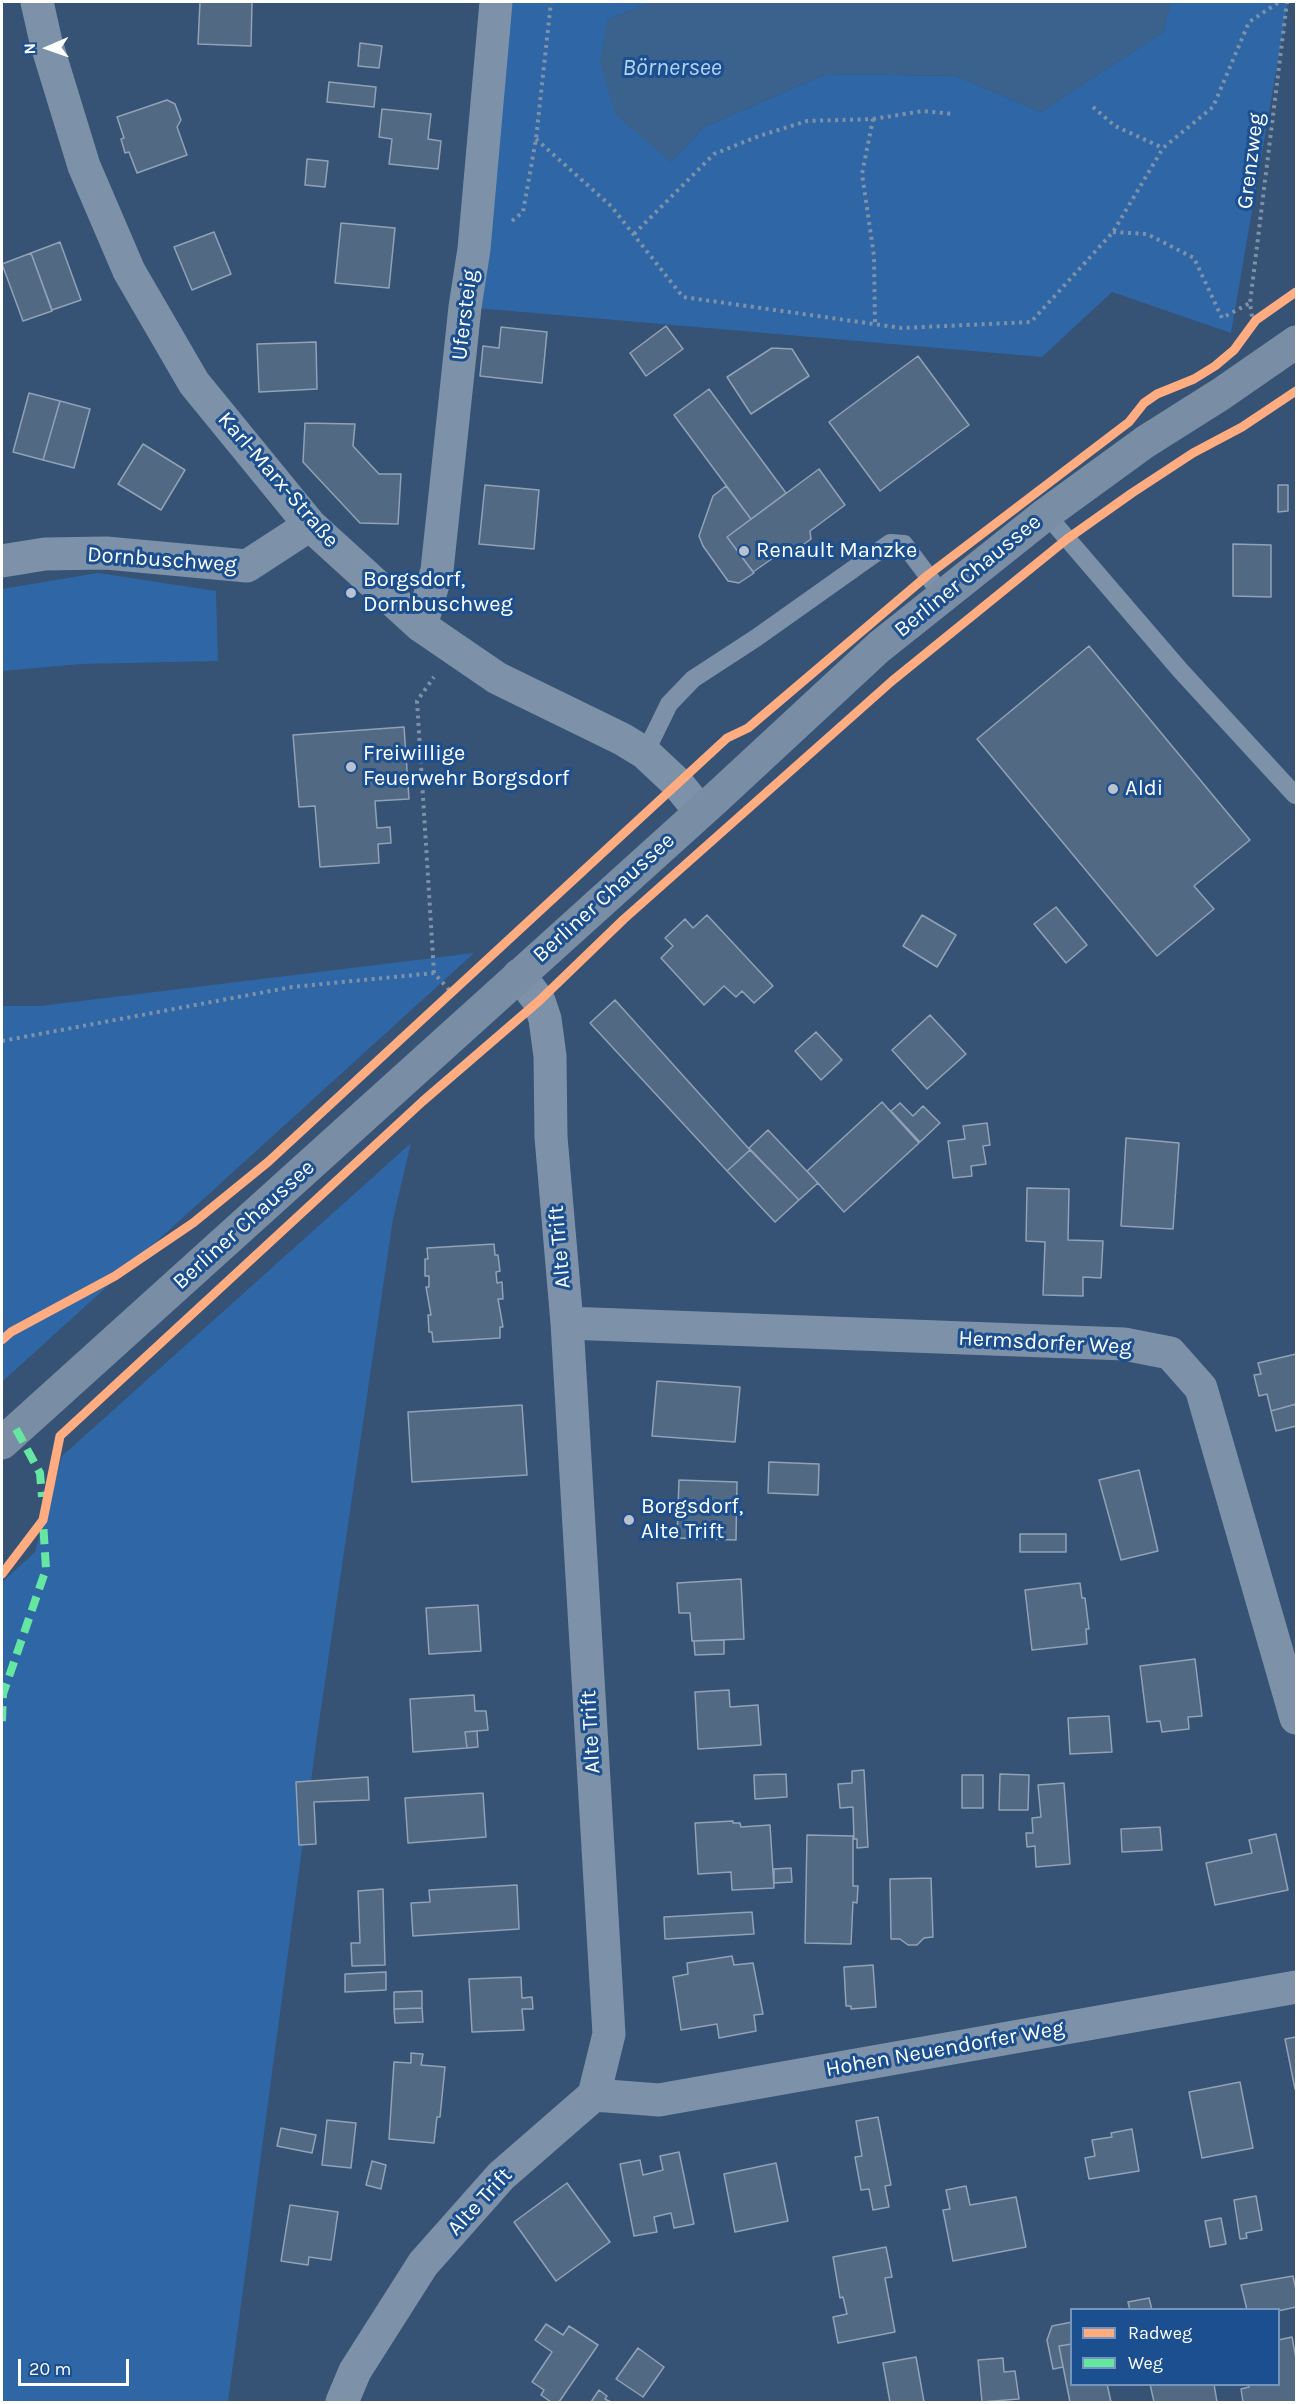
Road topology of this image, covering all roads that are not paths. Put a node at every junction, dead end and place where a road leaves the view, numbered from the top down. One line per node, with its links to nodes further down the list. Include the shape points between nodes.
1 (37, 2): 5 (street, Karl-Marx-Straße, via 84,166 129,271 194,383)
2 (496, 2): 8 (street, Ufersteig, via 474,249 437,570)
3 (1296, 342): 4 (main road, Berliner Chaussee, via 1145,442)
4 (1046, 514): 7 (main road, Berliner Chaussee); 10 (lane, via 1179,670)
5 (310, 525): 6 (street, Dornbuschweg, via 247,566 106,553 45,554); 8 (street, Karl-Marx-Straße)
6 (2, 561)
7 (944, 596): 9 (lane, via 904,544 890,543 693,679 669,704); 11 (main road, Berliner Chaussee, via 879,647)
8 (421, 626): 9 (street, Karl-Marx-Straße, via 497,678)
9 (645, 753): 11 (street, Karl-Marx-Straße)
10 (1296, 794)
11 (700, 811): 12 (main road, Berliner Chaussee)
12 (519, 975): 13 (street, Alte Trift, via 539,1001 550,1056 551,1137); 14 (main road, Berliner Chaussee)
13 (567, 1323): 15 (street, Hermsdorfer Weg, via 1124,1344 1170,1353 1202,1388); 17 (street, Alte Trift, via 609,2034)
14 (2, 1443)
15 (1296, 1718)
16 (1296, 1987): 17 (street, Hohen Neuendorfer Weg, via 659,2100)
17 (594, 2095): 18 (street, Alte Trift, via 501,2176 423,2264 356,2371)
18 (342, 2403)

